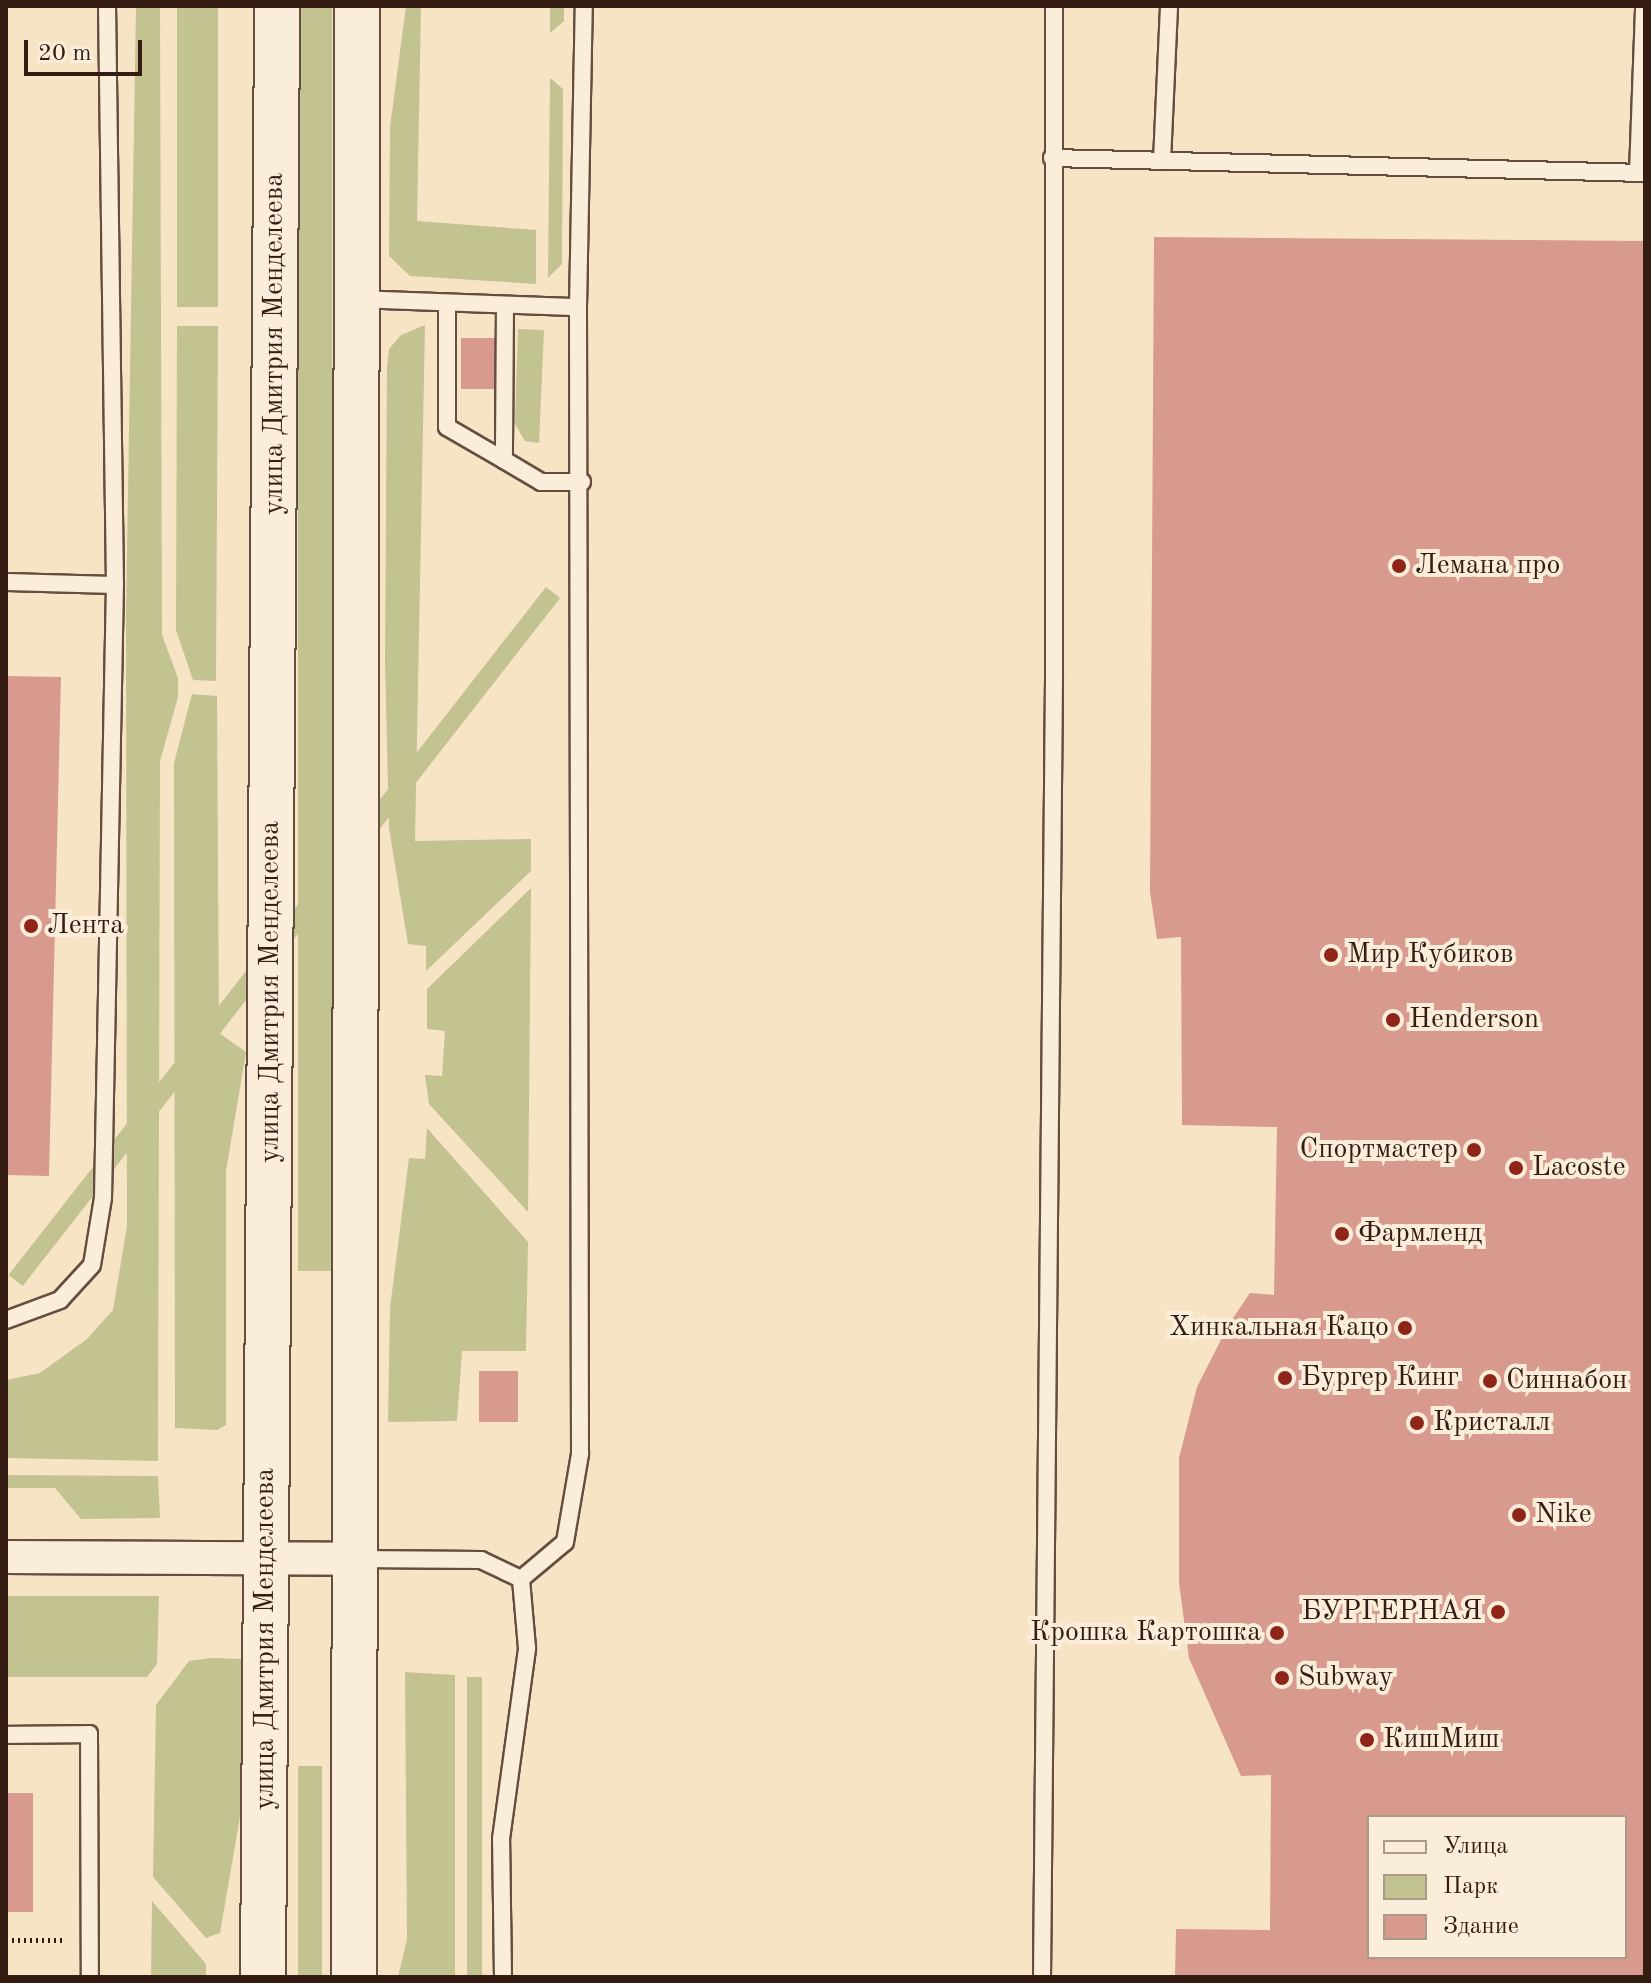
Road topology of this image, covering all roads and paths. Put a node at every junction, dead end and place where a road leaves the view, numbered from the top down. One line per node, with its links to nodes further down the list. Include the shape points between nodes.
1 (107, 6): 18 (lane)
2 (277, 6): 21 (street, улица Дмитрия Менделеева)
3 (357, 6): 11 (street)
4 (584, 6): 14 (lane)
5 (1054, 6): 8 (lane)
6 (1169, 6): 9 (lane)
7 (1644, 6): 10 (lane)
8 (1052, 158): 9 (lane); 31 (lane, via 1054,676)
9 (1162, 161): 10 (lane)
10 (1642, 173)
11 (355, 299): 12 (lane); 22 (street)
12 (447, 303): 13 (lane); 15 (lane, via 447,427)
13 (505, 305): 14 (lane); 15 (lane)
14 (578, 307): 16 (lane)
15 (504, 460): 16 (lane, via 541,482)
16 (582, 482): 23 (lane, via 580,1454 565,1542)
17 (6, 582): 18 (lane)
18 (115, 585): 19 (lane, via 103,1198 92,1265 60,1300)
19 (6, 1320)
20 (6, 1557): 21 (street)
21 (267, 1559): 22 (street); 28 (street, улица Дмитрия Менделеева)
22 (354, 1559): 23 (lane, via 481,1560); 29 (street)
23 (521, 1579): 30 (lane, via 527,1648 501,1839)
24 (6, 1735): 25 (lane, via 89,1734)
25 (90, 1939): 26 (path); 27 (lane)
26 (6, 1940)
27 (90, 1977)
28 (263, 1977)
29 (354, 1977)
30 (503, 1977)
31 (1042, 1977)

